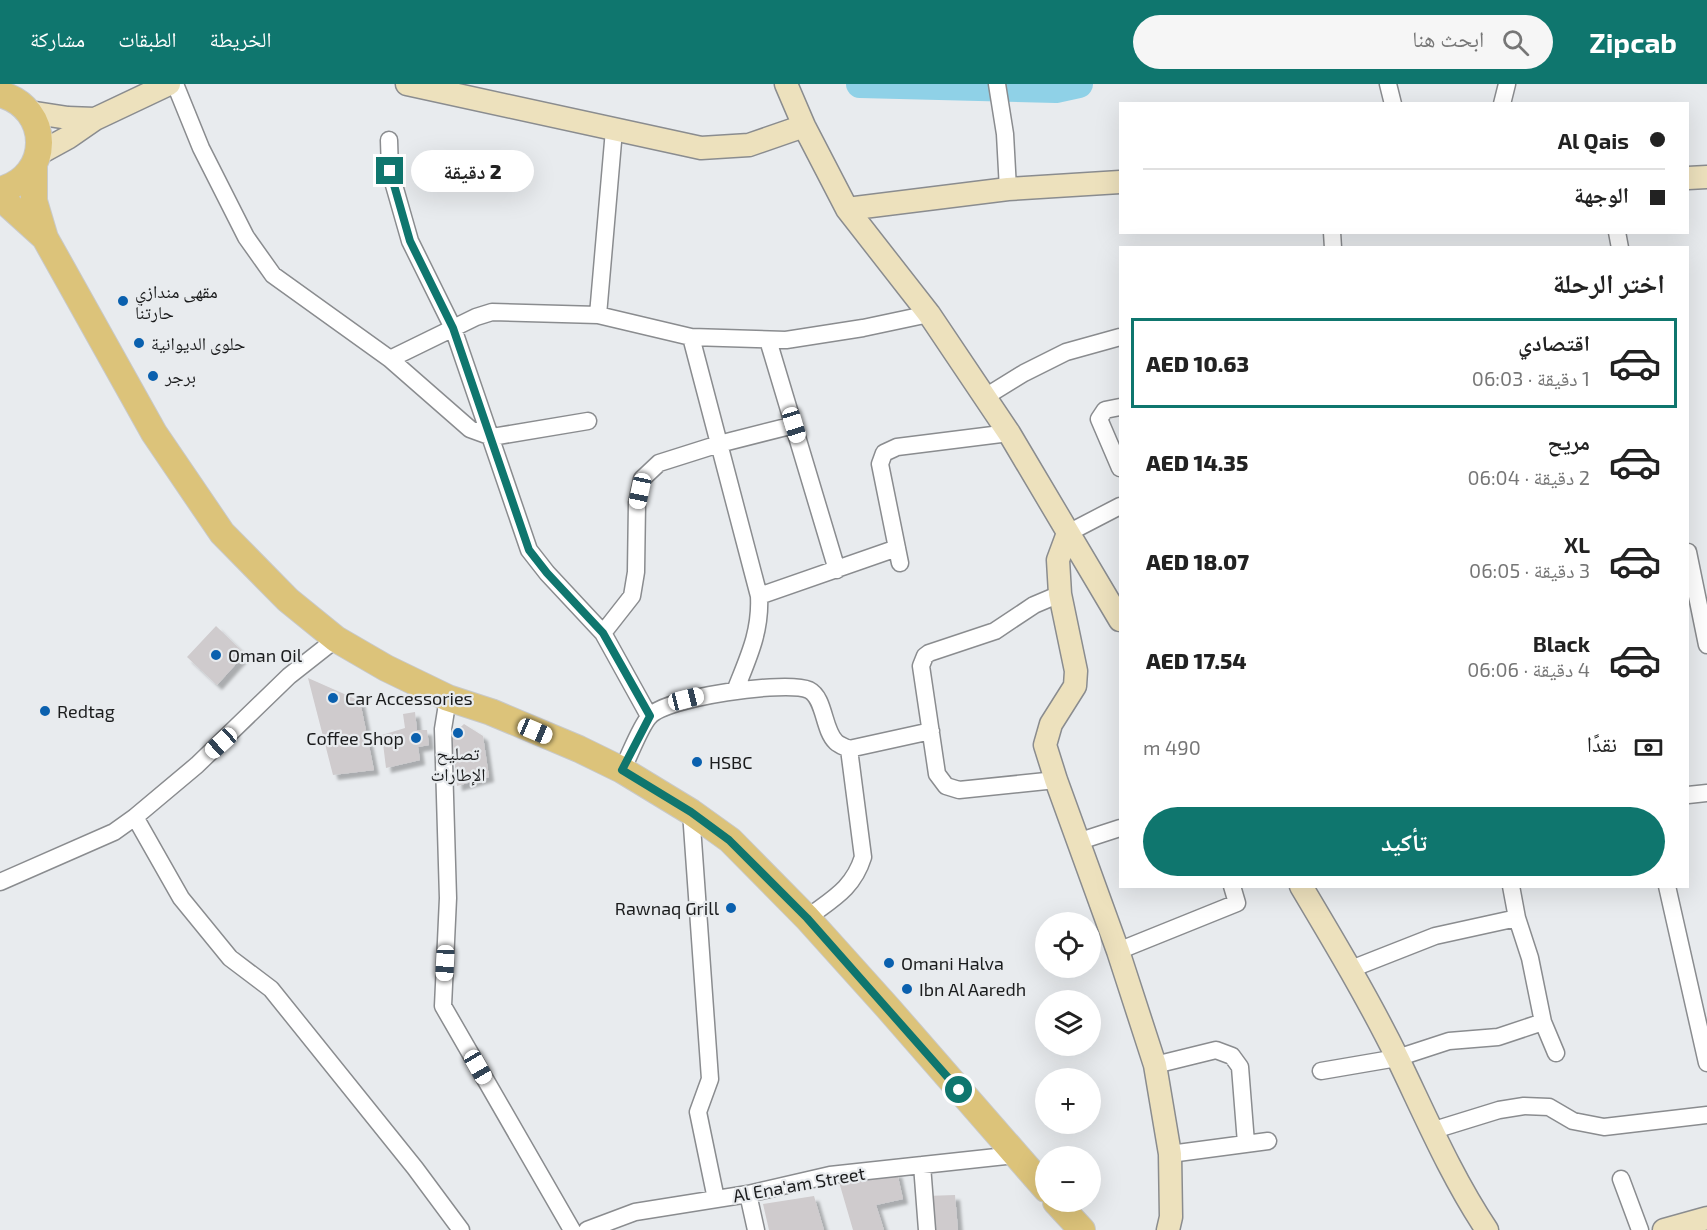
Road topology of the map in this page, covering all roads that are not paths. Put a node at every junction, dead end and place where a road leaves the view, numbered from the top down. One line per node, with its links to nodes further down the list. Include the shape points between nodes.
1 (168, 84): 12 (street)
2 (175, 84): 31 (street, via 201,148 241,227 273,275)
3 (407, 84): 14 (street)
4 (786, 84): 13 (street)
5 (997, 84): 20 (street)
6 (1388, 84): 9 (street)
7 (1507, 84): 10 (street)
8 (0, 94): 11 (main road, via 13,98)
9 (1392, 102)
10 (1502, 102)
11 (29, 112): 12 (street); 16 (main road, via 40,139)
12 (95, 119): 16 (street)
13 (804, 126): 14 (street, via 749,145 701,148); 23 (street)
14 (614, 130): 26 (street)
15 (389, 140): 27 (street, via 390,171 410,241)
16 (36, 160): 21 (main road, via 24,178); 24 (main road, via 34,201)
17 (1707, 177): 18 (street)
18 (1689, 178)
19 (1119, 182): 20 (street)
20 (1008, 189): 23 (street)
21 (0, 190)
22 (0, 197): 24 (main road)
23 (847, 209): 25 (street)
24 (45, 238): 49 (main road, via 154,433 222,533 288,600)
25 (929, 314): 30 (street, via 863,328); 32 (street)
26 (598, 315): 27 (street, via 492,312); 28 (street)
27 (453, 328): 31 (street); 37 (street)
28 (691, 337): 30 (street); 38 (street)
29 (1119, 337): 32 (street, via 1066,352)
30 (768, 340): 35 (street)
31 (390, 359): 37 (street, via 470,429)
32 (985, 397): 36 (street)
33 (1119, 407): 39 (street, via 1105,410 1099,419)
34 (588, 420): 37 (street)
35 (794, 425): 38 (street); 43 (street)
36 (1010, 433): 41 (street); 43 (street, via 897,447 884,453 880,464 898,556)
37 (492, 437): 48 (street, via 529,550)
38 (719, 444): 45 (street); 48 (street, via 659,463 642,479 632,596)
39 (1119, 465)
40 (1119, 507): 41 (street)
41 (1068, 533): 44 (street, via 1058,560); 47 (street)
42 (1689, 561): 46 (street)
43 (837, 570): 45 (street)
44 (1060, 594): 54 (street, via 1034,605 995,631 925,656 921,666); 57 (street, via 1076,671 1075,686 1051,724 1045,745)
45 (759, 596): 51 (street, via 760,617)
46 (1695, 617): 50 (street)
47 (1119, 618)
48 (603, 633): 53 (street)
49 (336, 639): 52 (main road); 61 (street, via 289,676 197,765)
50 (1707, 645)
51 (735, 691): 53 (street, via 674,702); 55 (street, via 797,687 811,691 819,701 828,730 837,743)
52 (448, 698): 56 (main road, via 490,712); 93 (street, via 443,729 448,898 443,1006)
53 (650, 716): 56 (street)
54 (931, 731): 55 (street); 57 (street, via 937,774 946,786 959,790)
55 (849, 749): 69 (street, via 863,857 850,885)
56 (622, 770): 60 (main road)
57 (1056, 780): 63 (street)
58 (1707, 793): 59 (street)
59 (1689, 795)
60 (691, 812): 69 (main road, via 729,840); 89 (street, via 710,1079 698,1112)
61 (135, 817): 64 (street, via 114,832); 92 (street, via 181,898 230,958 271,989)
62 (1119, 828): 63 (street)
63 (1077, 842): 71 (street)
64 (0, 882)
65 (1233, 888): 71 (street, via 1237,903)
66 (1302, 888): 72 (street)
67 (1511, 888): 70 (street)
68 (1667, 888): 76 (street)
69 (807, 918): 84 (main road)
70 (1517, 918): 72 (street, via 1435,936); 73 (street)
71 (1118, 951): 77 (street)
72 (1351, 969): 75 (street)
73 (1543, 1022): 74 (street); 75 (street, via 1498,1037 1449,1041)
74 (1556, 1053)
75 (1397, 1058): 78 (street); 80 (street)
76 (1707, 1063)
77 (1155, 1065): 82 (street, via 1216,1050 1232,1056 1240,1067); 83 (street)
78 (1321, 1071)
79 (1707, 1116): 80 (street, via 1604,1127 1573,1121 1549,1107 1524,1106)
80 (1431, 1131): 99 (street)
81 (1268, 1141): 82 (street)
82 (1246, 1143): 83 (street)
83 (1170, 1154): 98 (street)
84 (1015, 1155): 85 (street, Al Ena'am Street); 86 (main road)
85 (922, 1165): 88 (street, Al Ena'am Street, via 831,1175); 96 (street)
86 (1035, 1177)
87 (1621, 1179): 100 (street)
88 (748, 1194): 89 (street, Al Ena'am Street); 95 (street)
89 (716, 1199): 94 (street, Al Ena'am Street, via 635,1212)
90 (1065, 1212): 97 (main road)
91 (1707, 1218): 101 (street)
92 (461, 1230)
93 (572, 1230)
94 (587, 1230)
95 (756, 1230)
96 (927, 1230)
97 (1082, 1230)
98 (1168, 1230)
99 (1487, 1230)
100 (1640, 1230)
101 (1664, 1230)

